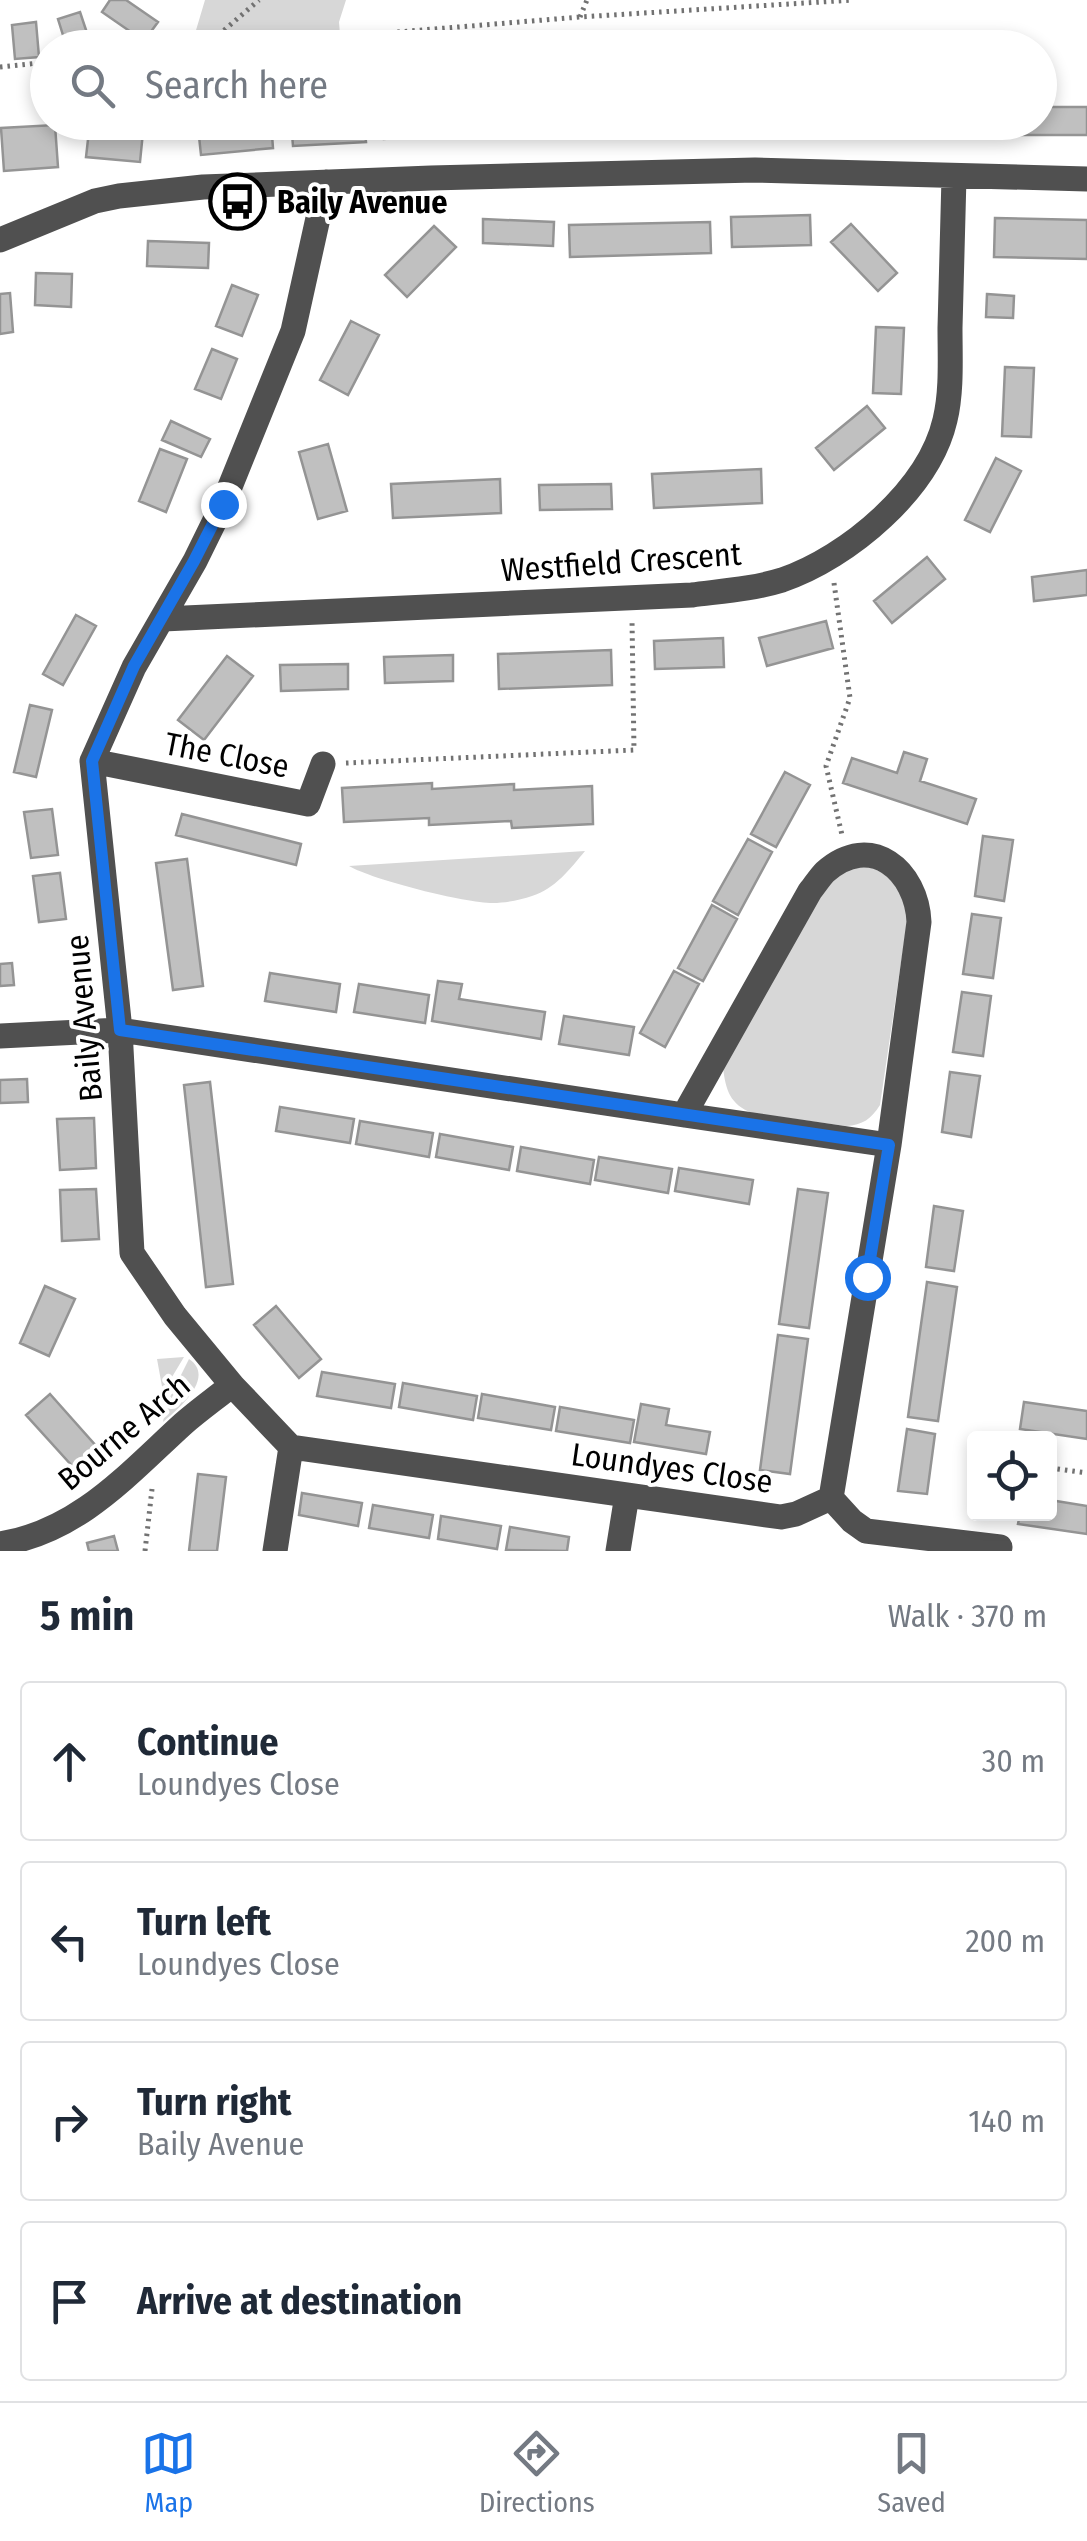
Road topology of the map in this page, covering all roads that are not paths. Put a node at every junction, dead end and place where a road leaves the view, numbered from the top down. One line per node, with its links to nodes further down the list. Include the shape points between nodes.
1 (954, 176): 2 (street); 3 (street, via 755,170); 5 (street, Westfield Crescent, via 949,376 939,442 895,505 830,555 785,579 692,595)
2 (1087, 178)
3 (326, 182): 4 (street, via 119,196); 5 (street, Baily Avenue, via 293,331 223,504)
4 (0, 240)
5 (162, 619): 6 (street, Baily Avenue)
6 (92, 761): 7 (street, The Close, via 308,804); 8 (street, Baily Avenue)
7 (322, 764)
8 (120, 1030): 9 (street); 10 (street); 12 (street, Baily Avenue, via 132,1253)
9 (0, 1036)
10 (684, 1115): 11 (street); 11 (street, via 810,891 824,872 869,855 893,864 907,880 920,922)
11 (889, 1145): 15 (street)
12 (232, 1385): 13 (street); 16 (street, Bourne Arch, via 97,1502 64,1524)
13 (290, 1447): 14 (street, Loundyes Close); 18 (street)
14 (627, 1495): 15 (street, Loundyes Close, via 782,1517); 19 (street)
15 (831, 1498): 17 (street, via 866,1531)
16 (0, 1544)
17 (1000, 1547)
18 (275, 1551)
19 (618, 1551)

